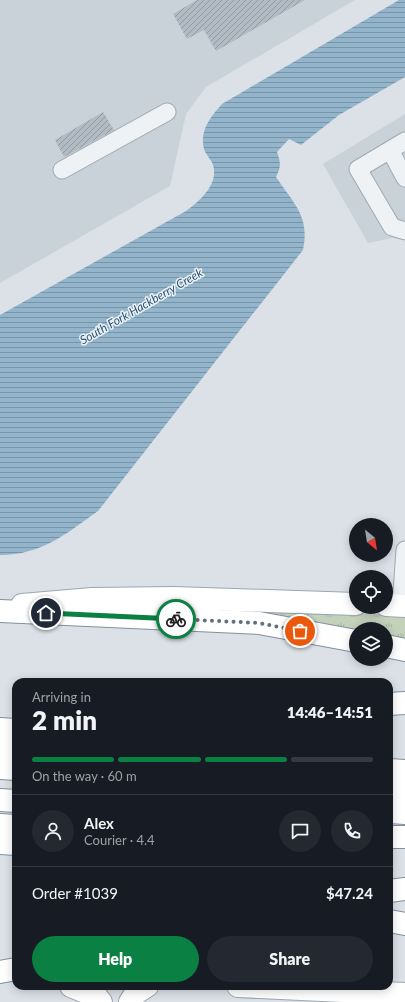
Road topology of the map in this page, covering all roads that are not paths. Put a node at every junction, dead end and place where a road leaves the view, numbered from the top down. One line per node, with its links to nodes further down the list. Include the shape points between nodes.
1 (167, 112): 4 (street)
2 (405, 141): 3 (street)
3 (390, 150): 5 (street); 6 (street, via 358,169 392,227)
4 (62, 170)
5 (405, 178)
6 (405, 230)
7 (405, 550): 10 (street)
8 (349, 604): 9 (main road, via 175,598 92,599)
9 (0, 606)
10 (397, 606)
11 (0, 611): 12 (main road, via 259,623)
12 (349, 640)
13 (393, 647): 14 (main road)
14 (405, 650)
15 (405, 703): 16 (main road)
16 (393, 704)
17 (0, 729): 18 (main road)
18 (12, 730)
19 (0, 748): 20 (main road)
20 (12, 749)
21 (0, 768): 22 (main road)
22 (12, 769)
23 (393, 770): 24 (main road)
24 (405, 771)
25 (393, 792): 26 (main road)
26 (405, 793)
27 (0, 800): 28 (main road)
28 (12, 801)
29 (393, 812): 30 (main road)
30 (405, 813)
31 (0, 825): 32 (main road)
32 (12, 826)
33 (393, 837): 34 (main road)
34 (405, 837)
35 (0, 843): 36 (main road)
36 (12, 844)
37 (405, 889): 38 (main road)
38 (393, 890)
39 (393, 922): 40 (main road)
40 (405, 924)
41 (12, 970): 42 (main road)
42 (0, 972)
43 (0, 977): 44 (main road)
44 (12, 977)
45 (80, 990): 49 (main road, via 97,997)
46 (141, 990): 50 (main road)
47 (322, 990): 48 (main road)
48 (405, 994)
49 (101, 1002)
50 (130, 1002)

